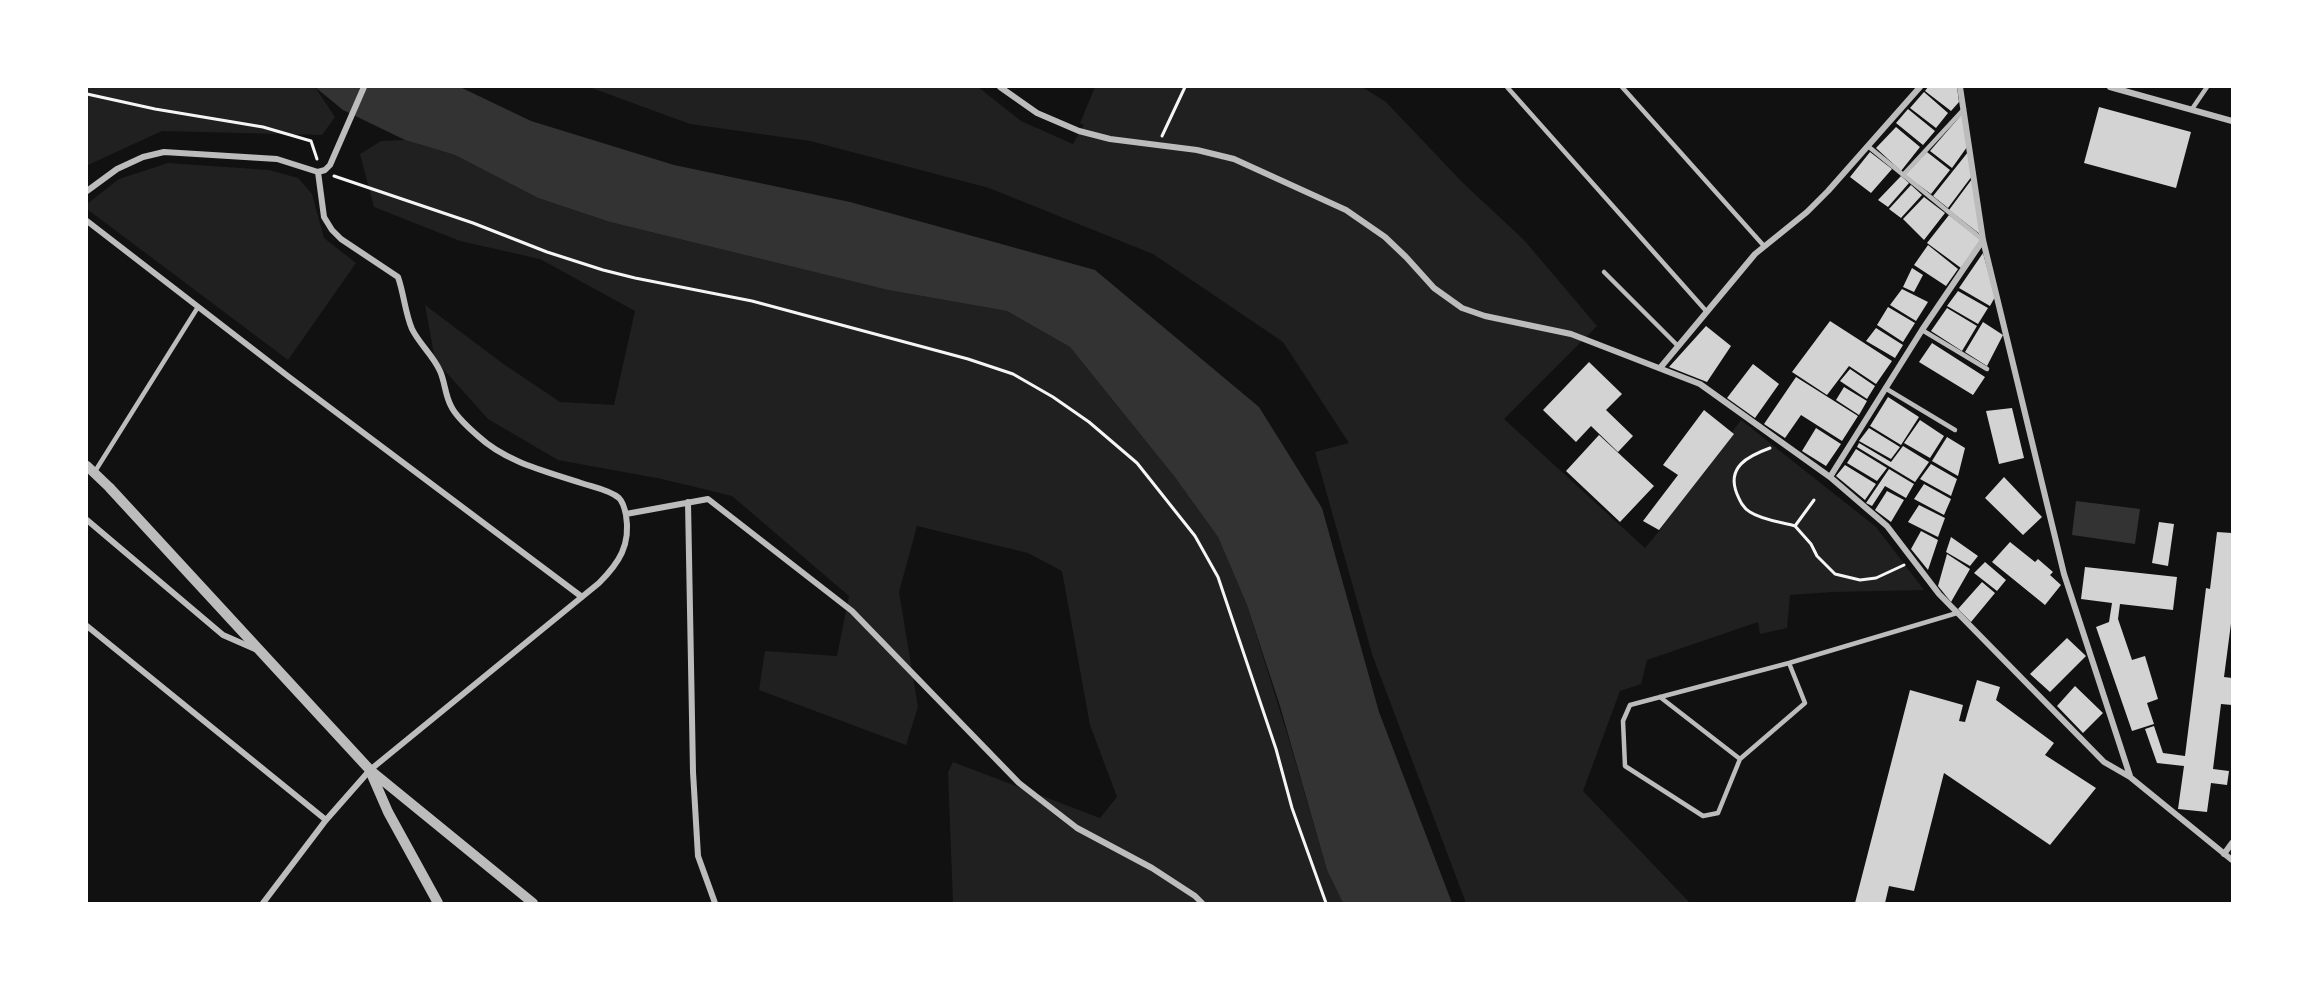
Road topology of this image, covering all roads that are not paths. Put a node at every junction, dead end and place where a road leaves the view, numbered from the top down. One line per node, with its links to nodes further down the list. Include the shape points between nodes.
1 (364, 87): 13 (street, via 332,160 325,170)
2 (1000, 87): 24 (street, via 1037,113 1079,131 1234,159 1346,210 1385,237 1434,288 1462,308 1571,334)
3 (1507, 87): 21 (lane)
4 (1622, 87): 18 (lane)
5 (1920, 87): 12 (street)
6 (1960, 87): 9 (street)
7 (2110, 87): 10 (street)
8 (2207, 87): 10 (lane)
9 (1964, 109): 14 (lane); 17 (street)
10 (2192, 109): 11 (street)
11 (2232, 121)
12 (1869, 147): 14 (lane); 18 (street, via 1807,212)
13 (318, 172): 15 (street, via 277,159 164,152 117,169); 31 (street, via 324,218 341,239 398,277 412,328 435,360 451,406 466,424 520,463 612,494 619,498)
14 (1903, 175): 17 (lane)
15 (87, 191)
16 (87, 221): 20 (street)
17 (1983, 240): 22 (street); 41 (street, via 2064,574)
18 (1764, 246): 21 (street)
19 (1604, 272): 23 (lane)
20 (198, 307): 28 (lane); 33 (street)
21 (1707, 312): 23 (street)
22 (1922, 330): 25 (lane); 26 (street)
23 (1678, 346): 24 (street)
24 (1660, 368): 29 (street, via 1700,384)
25 (1987, 369)
26 (1885, 388): 27 (lane); 29 (street)
27 (1955, 430)
28 (91, 470): 36 (street)
29 (1830, 477): 34 (street, via 1887,526)
30 (688, 502): 31 (street); 49 (street, via 693,783 699,856); 50 (street, via 708,499 852,611 1020,783 1077,828 1152,868)
31 (626, 514): 33 (street, via 624,552 616,566)
32 (87, 520): 36 (street, via 223,635)
33 (582, 597): 40 (street)
34 (1957, 613): 37 (lane); 41 (street, via 2104,762)
35 (87, 626): 42 (street)
36 (261, 651): 40 (street)
37 (1789, 663): 38 (lane); 39 (lane, via 1804,703)
38 (1660, 697): 39 (lane); 39 (lane, via 1630,705 1623,721 1625,766 1703,816 1718,813)
39 (1740, 759)
40 (370, 770): 42 (street); 47 (street, via 388,812); 48 (street)
41 (2130, 777): 44 (street)
42 (326, 820): 46 (street)
43 (2232, 843): 44 (street)
44 (2224, 855): 45 (street)
45 (2232, 860)
46 (263, 903)
47 (438, 903)
48 (533, 903)
49 (716, 903)
50 (1202, 903)

